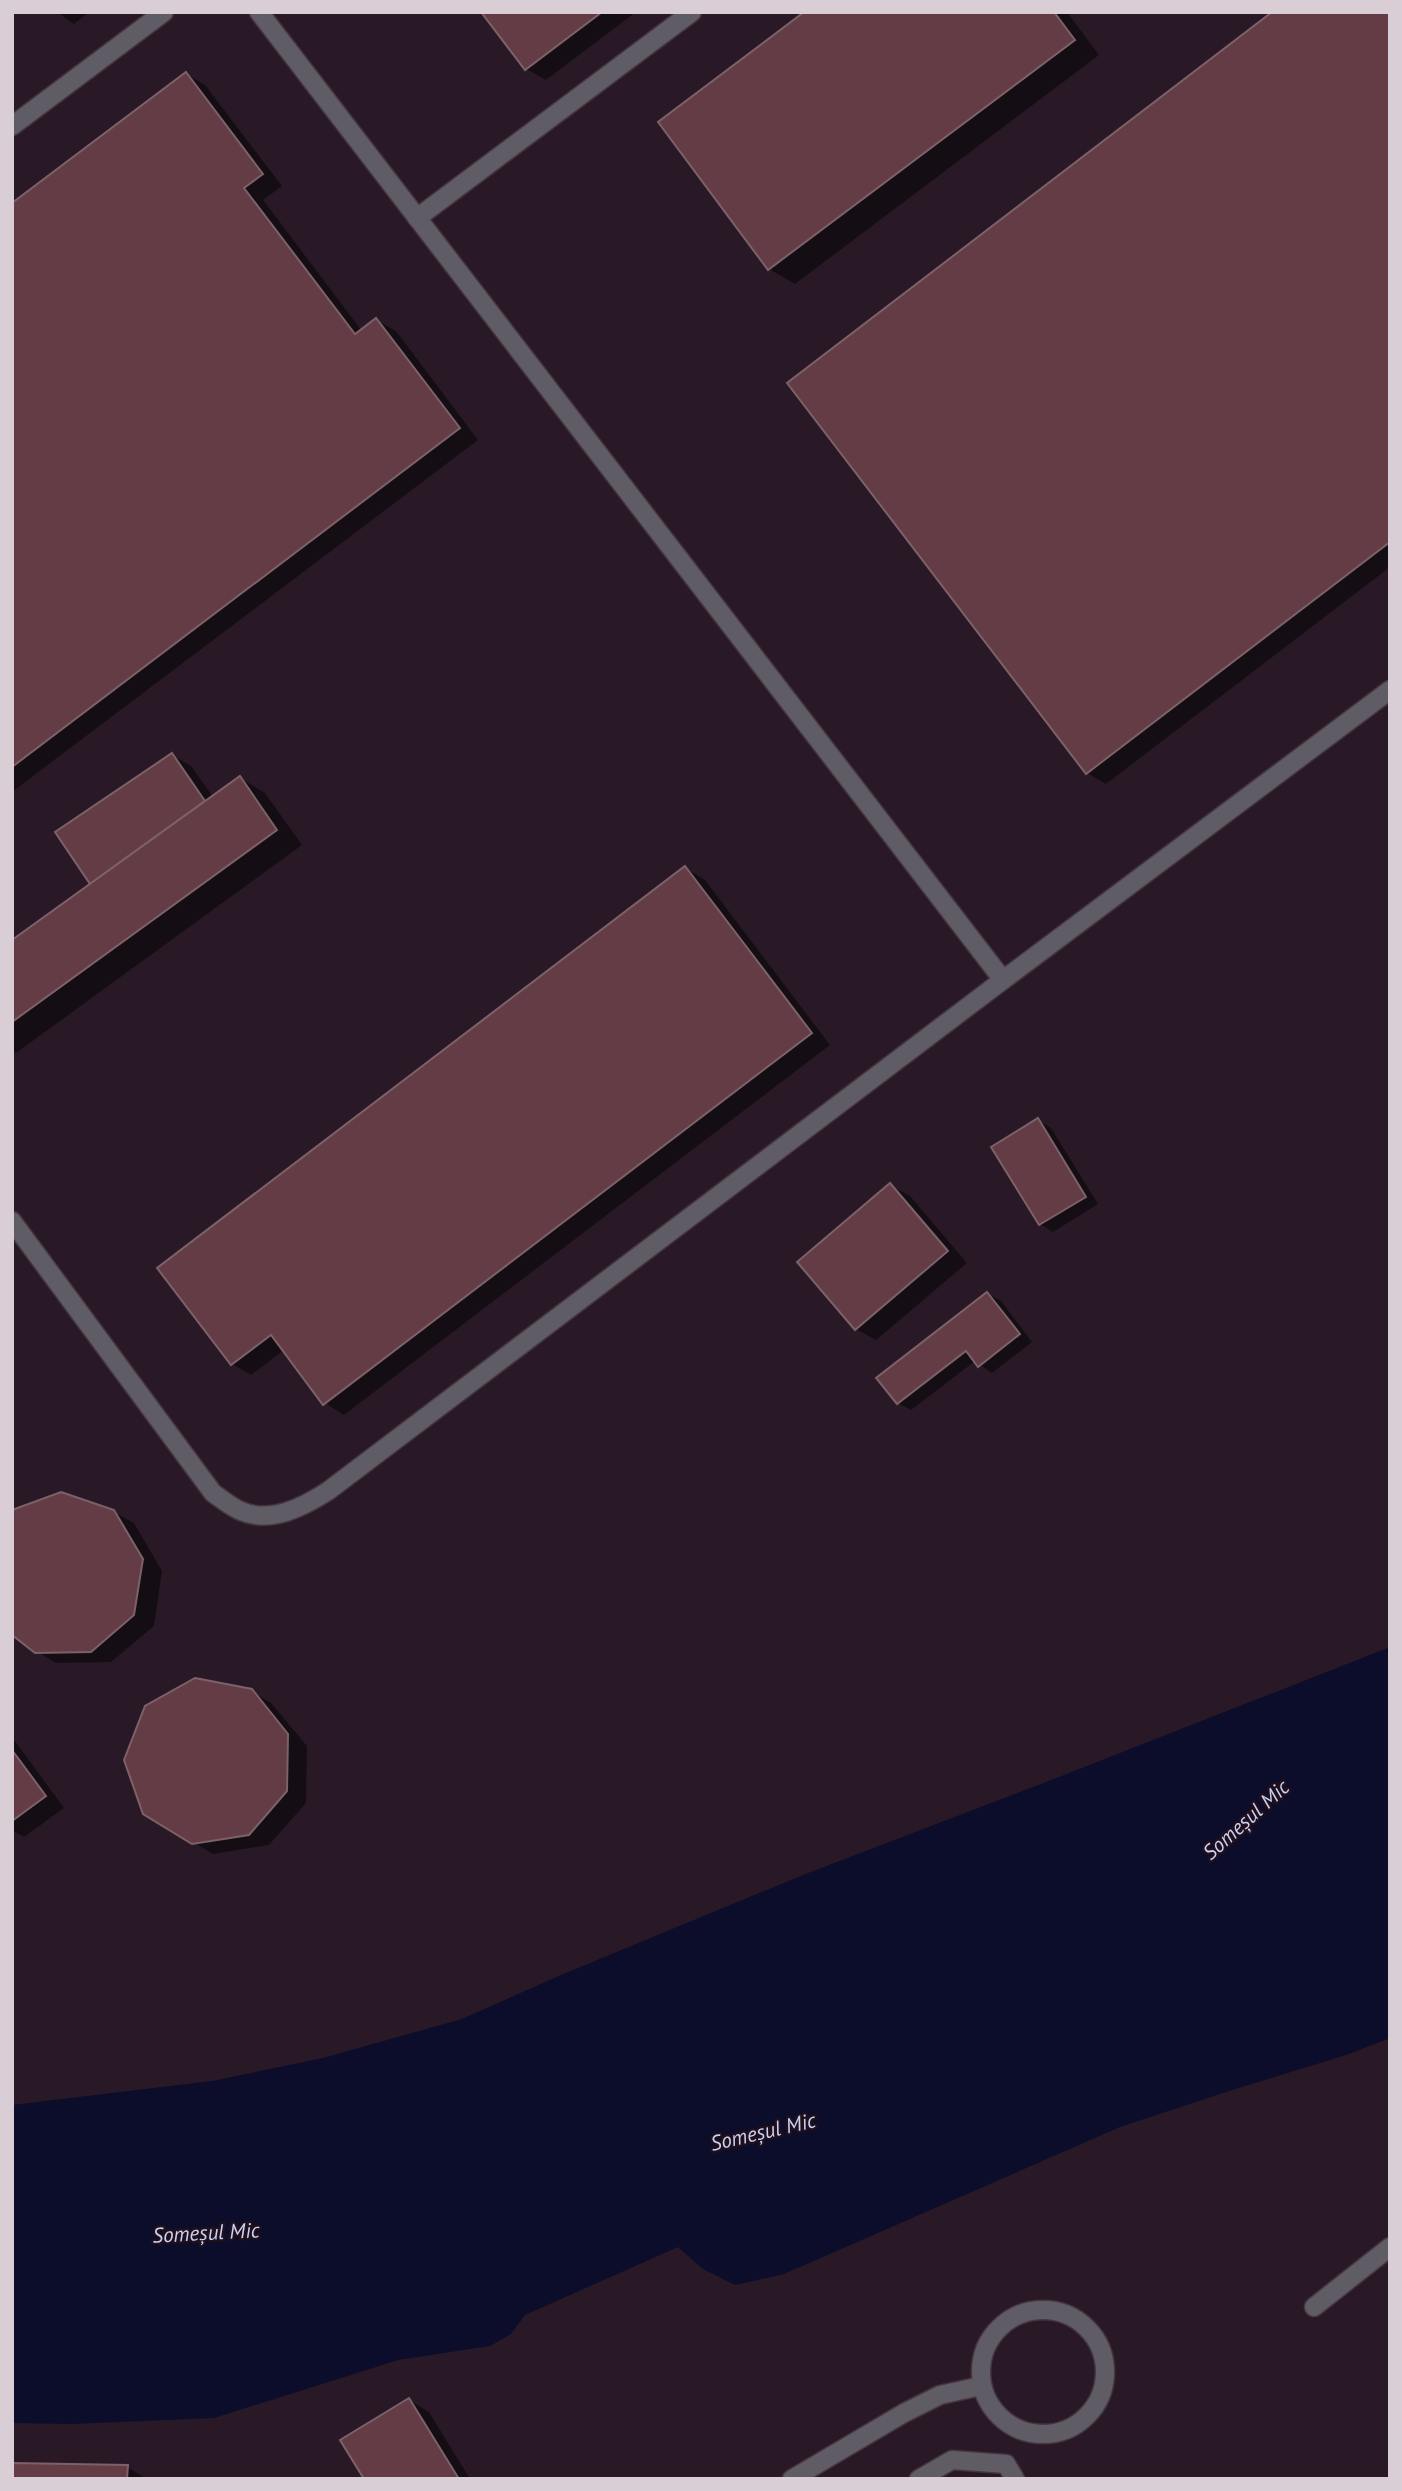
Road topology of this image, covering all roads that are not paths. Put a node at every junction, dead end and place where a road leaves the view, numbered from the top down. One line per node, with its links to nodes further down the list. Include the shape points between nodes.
1 (164, 12): 4 (lane)
2 (259, 12): 5 (lane)
3 (692, 12): 5 (lane)
4 (12, 126)
5 (417, 218): 7 (lane)
6 (1390, 690): 7 (lane)
7 (1003, 980): 8 (lane, via 328,1491 303,1507 272,1515 242,1511 213,1493)
8 (12, 1221)
9 (1390, 2247): 10 (lane)
10 (1314, 2307)
11 (981, 2386): 11 (lane, via 986,2345 998,2327 1036,2309 1057,2310 1077,2319 1093,2334 1103,2353 1101,2394 1091,2412 1077,2425 1058,2432 1019,2430 1001,2419); 12 (lane, via 940,2395)
12 (792, 2479)
13 (919, 2479): 14 (lane, via 952,2460 1006,2464)
14 (1015, 2479)

